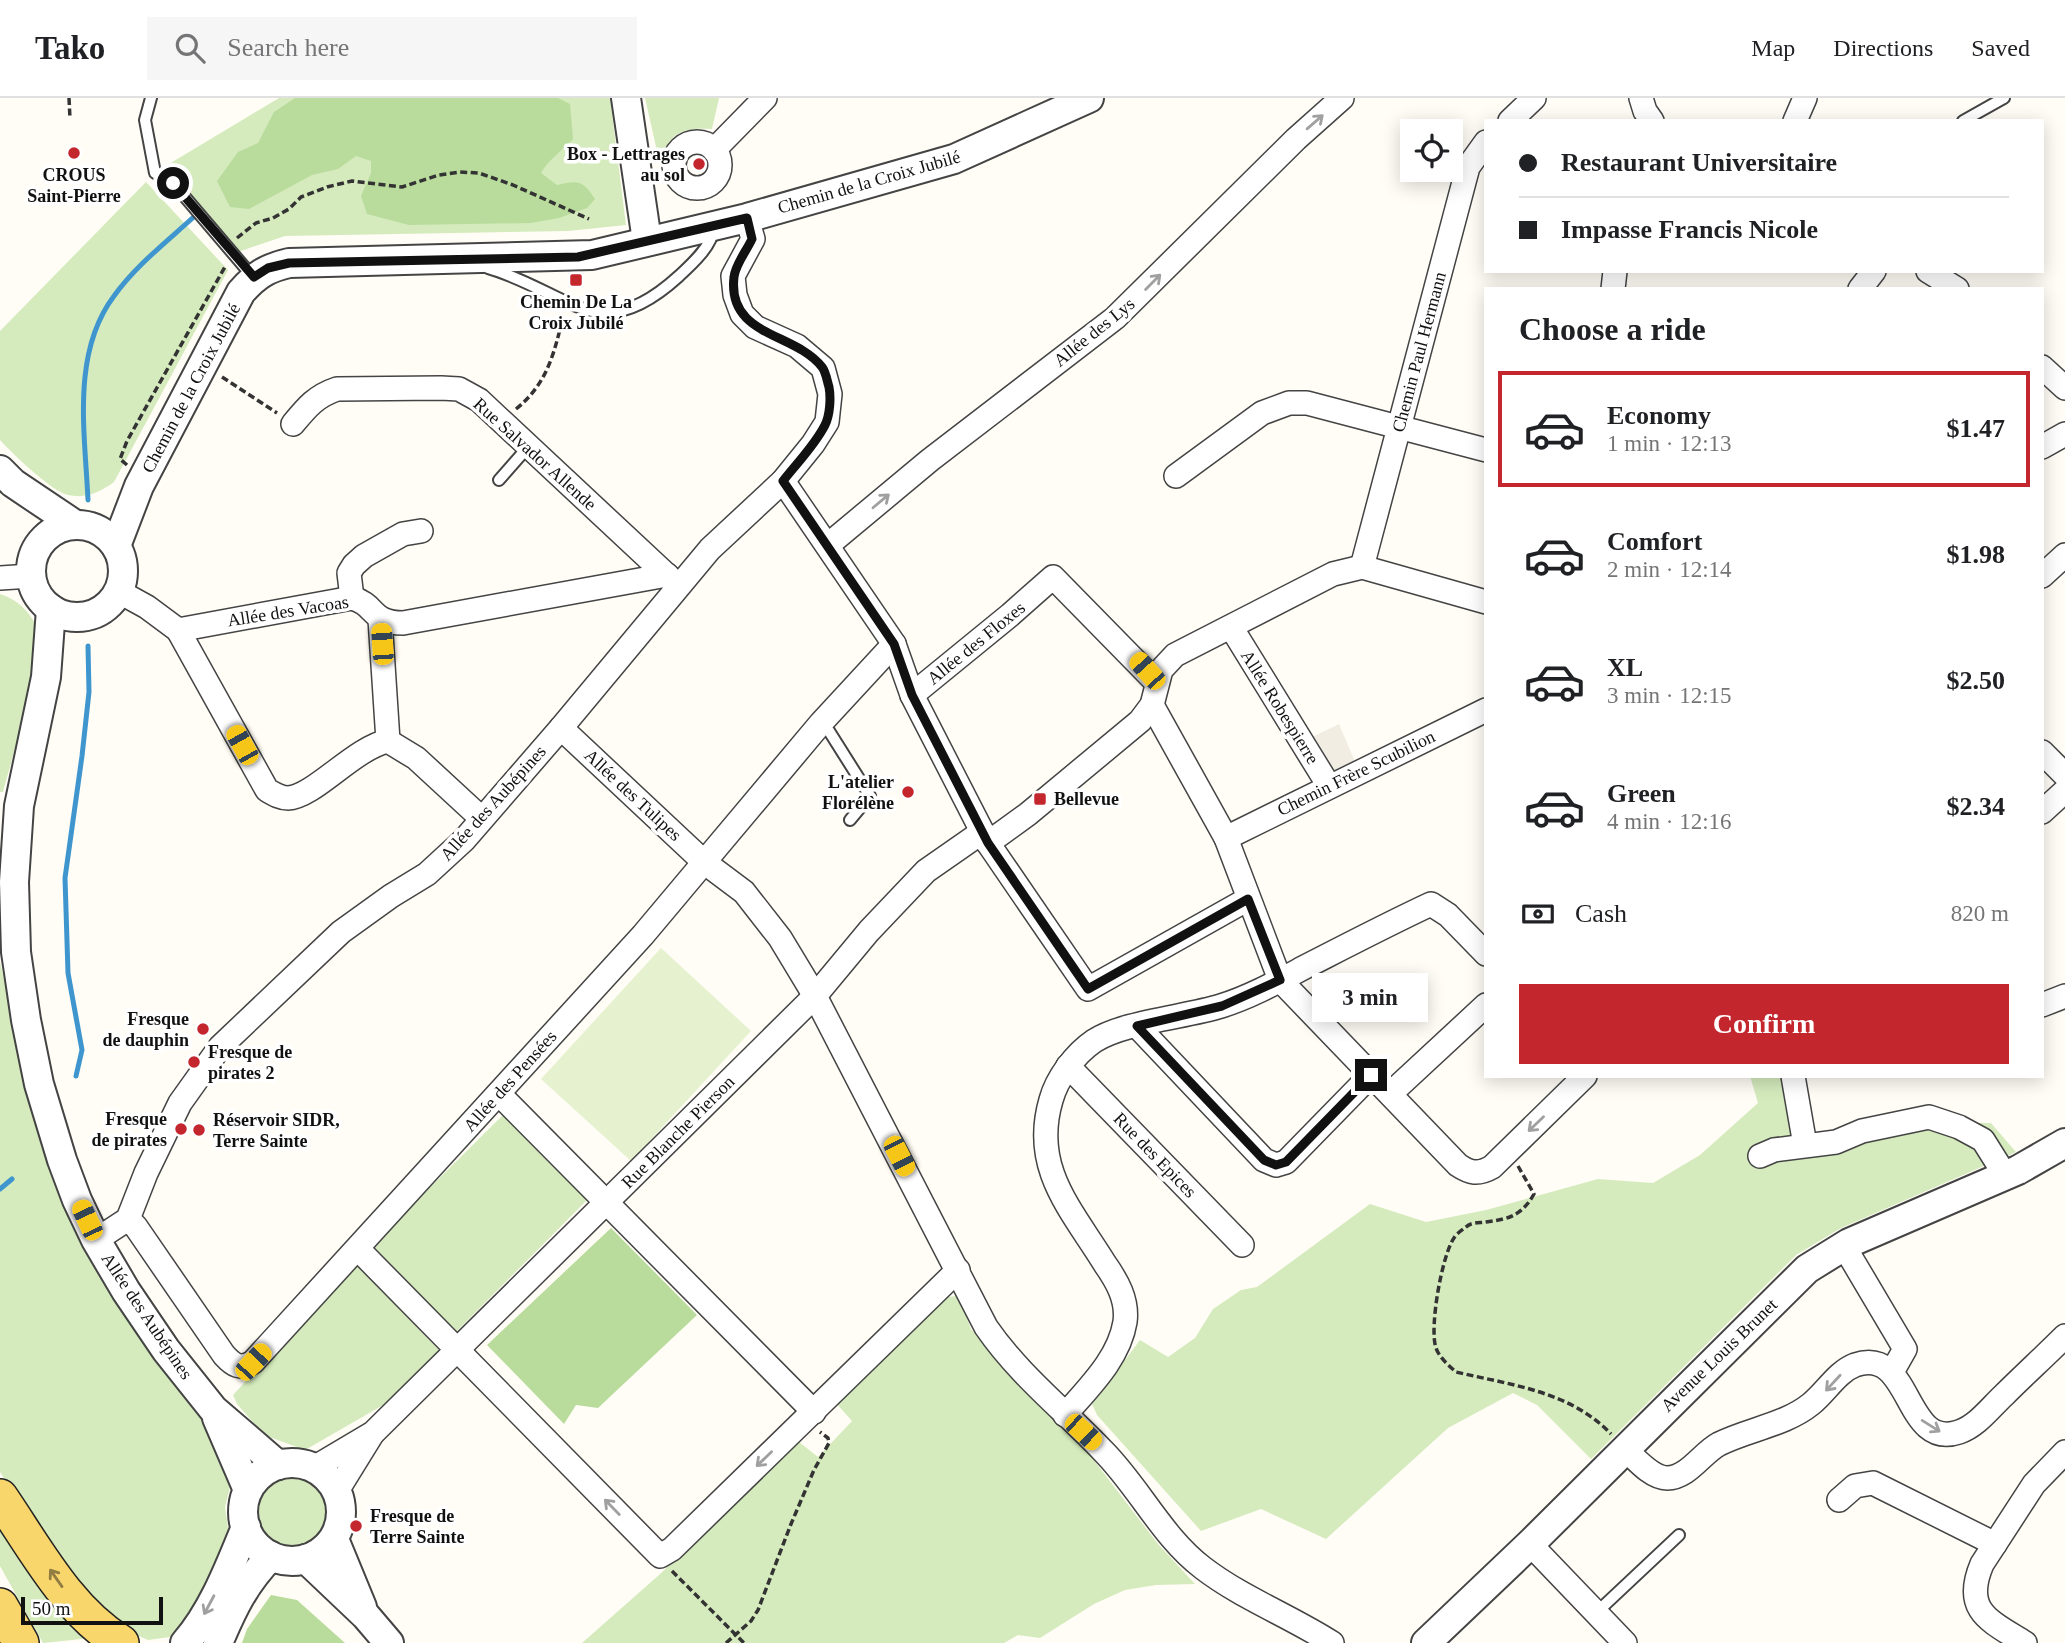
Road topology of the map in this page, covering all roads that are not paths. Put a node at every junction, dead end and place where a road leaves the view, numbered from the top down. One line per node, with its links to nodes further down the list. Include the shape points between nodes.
1 (151, 98): 20 (lane, via 145,120 155,173 173,183)
2 (626, 98): 18 (street)
3 (765, 98): 15 (street)
4 (1089, 98): 16 (street, Chemin de la Croix Jubilé, via 954,159)
5 (1342, 98): 41 (street, Allée des Lys, one-way to 5, via 1115,318)
6 (1534, 98): 10 (street)
7 (1641, 98): 11 (street)
8 (1805, 98): 12 (street)
9 (2004, 98): 13 (lane)
10 (1512, 119)
11 (1650, 119)
12 (1797, 119)
13 (1967, 119)
14 (1484, 145): 28 (street, Chemin Paul Hermann, via 1468,167)
15 (714, 150)
16 (747, 218): 17 (street, Chemin de la Croix Jubilé); 37 (street, Allée des Aubépines, via 752,239 733,276 741,314 755,327 797,346 823,368 830,394 827,422)
17 (713, 226): 18 (street, Chemin de la Croix Jubilé); 19 (lane, via 713,238 670,284 641,303 605,314 583,310 509,274)
18 (647, 241): 19 (street, Chemin de la Croix Jubilé, via 578,257)
19 (440, 259): 20 (street, Chemin de la Croix Jubilé)
20 (245, 267): 35 (street, Chemin de la Croix Jubilé, via 241,292)
21 (1872, 273): 23 (street)
22 (1931, 273): 24 (street)
23 (1862, 287)
24 (1953, 287)
25 (2044, 369): 26 (street)
26 (2065, 388)
27 (293, 424): 31 (street, Rue Salvador Allende, via 311,402 337,389 441,387 479,400)
28 (1399, 428): 32 (street); 33 (street, via 1307,403 1289,403 1262,413); 44 (street, Chemin Paul Hermann)
29 (2065, 434): 30 (street)
30 (2044, 446)
31 (528, 447): 36 (lane); 48 (street, Rue Salvador Allende)
32 (1484, 449)
33 (1176, 476)
34 (7, 477): 38 (street); 40 (street)
35 (136, 478): 38 (street, Chemin de la Croix Jubilé, via 108,515); 42 (street, Chemin de la Croix Jubilé)
36 (499, 480)
37 (783, 481): 41 (street, Allée des Floxes); 48 (street, Allée des Aubépines)
38 (82, 526): 40 (street, via 54,530); 42 (street, via 100,531)
39 (421, 531): 50 (street, via 403,534 354,565 349,573)
40 (39, 544): 46 (street)
41 (828, 545): 57 (street, Allée des Floxes)
42 (116, 546): 49 (street, via 123,566)
43 (2065, 555): 45 (street)
44 (1362, 567): 51 (street); 55 (street, Rue Blanche Pierson, via 1333,574)
45 (2044, 574)
46 (31, 576): 47 (street); 52 (street, via 37,595)
47 (0, 578)
48 (673, 581): 54 (street, via 403,623); 63 (street, Allée des Aubépines)
49 (118, 591): 53 (street, via 99,612); 56 (street)
50 (352, 598): 54 (street, Allée des Vacoas, via 362,601); 56 (street, Allée des Vacoas)
51 (1484, 601)
52 (51, 609): 53 (street); 58 (street)
53 (78, 617): 58 (street)
54 (380, 619): 64 (street)
55 (1231, 627): 59 (street, Rue Blanche Pierson, via 1175,655 1161,670); 67 (street, Allée Robespierre)
56 (178, 630): 64 (street, via 267,790 278,797 303,793 356,756)
57 (894, 644): 60 (street, Allée des Floxes); 62 (street, Allée des Pensées)
58 (46, 677): 76 (street, via 19,806)
59 (1155, 694): 60 (street, Allée des Floxes, via 1053,577); 72 (street, Rue Blanche Pierson, via 1140,721 1028,814); 73 (street)
60 (912, 695): 72 (street)
61 (1484, 711): 67 (street, Chemin Frère Scubilion)
62 (821, 723): 71 (lane, via 870,796); 74 (street, Allée des Pensées)
63 (561, 728): 70 (street, Allée des Aubépines); 74 (street, Allée des Tulipes)
64 (388, 741): 70 (street, via 416,758)
65 (2044, 754): 66 (street)
66 (2065, 775)
67 (1329, 786): 73 (street, Chemin Frère Scubilion)
68 (2065, 791): 69 (street)
69 (2044, 811)
70 (481, 818): 95 (street, Allée des Aubépines, via 427,874 341,932 220,1047 180,1103)
71 (850, 820)
72 (985, 838): 75 (street, via 1088,989); 79 (street, Rue Blanche Pierson, via 957,843 926,871)
73 (1226, 838): 75 (street)
74 (704, 862): 79 (street, Allée des Tulipes, via 744,892); 88 (street, Allée des Pensées)
75 (1248, 899): 78 (street)
76 (8, 925): 96 (street, via 40,1084 62,1160)
77 (1484, 952): 78 (street, via 1431,904)
78 (1280, 980): 83 (street, via 1222,1006); 85 (street)
79 (816, 996): 94 (street, Rue Blanche Pierson); 100 (street, Allée des Tulipes)
80 (2065, 996): 81 (street)
81 (2044, 1004)
82 (1484, 1007): 89 (street)
83 (1137, 1026): 84 (street, via 1094,1041); 85 (street, via 1264,1160 1276,1165 1286,1162)
84 (1068, 1066): 97 (street, Rue des Epices); 105 (street, via 1045,1120 1045,1151 1062,1195 1118,1283 1125,1321 1113,1355)
85 (1371, 1075): 89 (street)
86 (1583, 1078): 89 (street, one-way to 89, via 1481,1173 1458,1165)
87 (1793, 1078): 91 (street)
88 (499, 1094): 94 (street); 99 (street, Allée des Pensées)
89 (1390, 1094)
90 (2065, 1143): 93 (street, Avenue Louis Brunet)
91 (1805, 1145): 92 (street); 93 (street, via 1836,1142 1862,1131 1929,1117 1983,1140)
92 (1759, 1156)
93 (2005, 1175): 98 (street, Avenue Louis Brunet)
94 (607, 1202): 102 (street, Rue Blanche Pierson); 106 (street)
95 (128, 1219): 96 (street, Allée des Aubépines); 99 (street, Allée des Pensées, via 224,1355 239,1367 253,1362)
96 (96, 1240): 104 (street, Allée des Aubépines, via 154,1333)
97 (1242, 1245)
98 (1844, 1246): 103 (street, via 1905,1349); 108 (street, Avenue Louis Brunet, via 1807,1269)
99 (358, 1249): 102 (street)
100 (958, 1270): 105 (street, Allée des Tulipes, via 1002,1350); 106 (street)
101 (2065, 1336): 103 (street, one-way to 101, via 1929,1428 1955,1433 1975,1422)
102 (458, 1350): 106 (street, one-way to 102, via 660,1556); 107 (street, Rue Blanche Pierson)
103 (1892, 1372): 108 (street, one-way to 108, via 1868,1363 1855,1365 1810,1405 1720,1444 1673,1478 1654,1474)
104 (213, 1409): 110 (street, Allée des Aubépines); 112 (street, Allée des Aubépines)
105 (1065, 1415): 131 (street, Allée des Tulipes, via 1104,1451 1180,1548 1201,1567)
106 (810, 1416)
107 (373, 1433): 111 (street, Rue Blanche Pierson); 113 (street, Rue Blanche Pierson)
108 (1625, 1448): 119 (street, Avenue Louis Brunet)
109 (2065, 1452): 120 (street, via 2034,1483)
110 (278, 1465): 111 (street); 112 (street)
111 (314, 1468): 113 (street)
112 (248, 1490): 116 (street, via 243,1515)
113 (337, 1491): 118 (street, via 340,1523)
114 (0, 1497): 127 (main road, one-way to 114, via 73,1603)
115 (1839, 1500): 120 (street, via 1855,1486 1873,1483)
116 (246, 1527): 121 (street, via 260,1549); 128 (street, one-way to 128, via 230,1566)
117 (1679, 1535): 124 (lane)
118 (334, 1539): 122 (street); 125 (street)
119 (1530, 1544): 124 (street); 132 (street, Avenue Louis Brunet)
120 (1995, 1544): 134 (street, via 1976,1577 1974,1596 1988,1619)
121 (271, 1556): 122 (street); 129 (street, via 251,1577)
122 (306, 1559): 125 (street)
123 (0, 1606): 126 (main road)
124 (1596, 1613): 133 (street)
125 (366, 1616): 130 (street)
126 (21, 1643)
127 (121, 1643)
128 (186, 1643)
129 (218, 1643)
130 (389, 1643)
131 (1332, 1643)
132 (1426, 1643)
133 (1625, 1643)
134 (2025, 1643)

